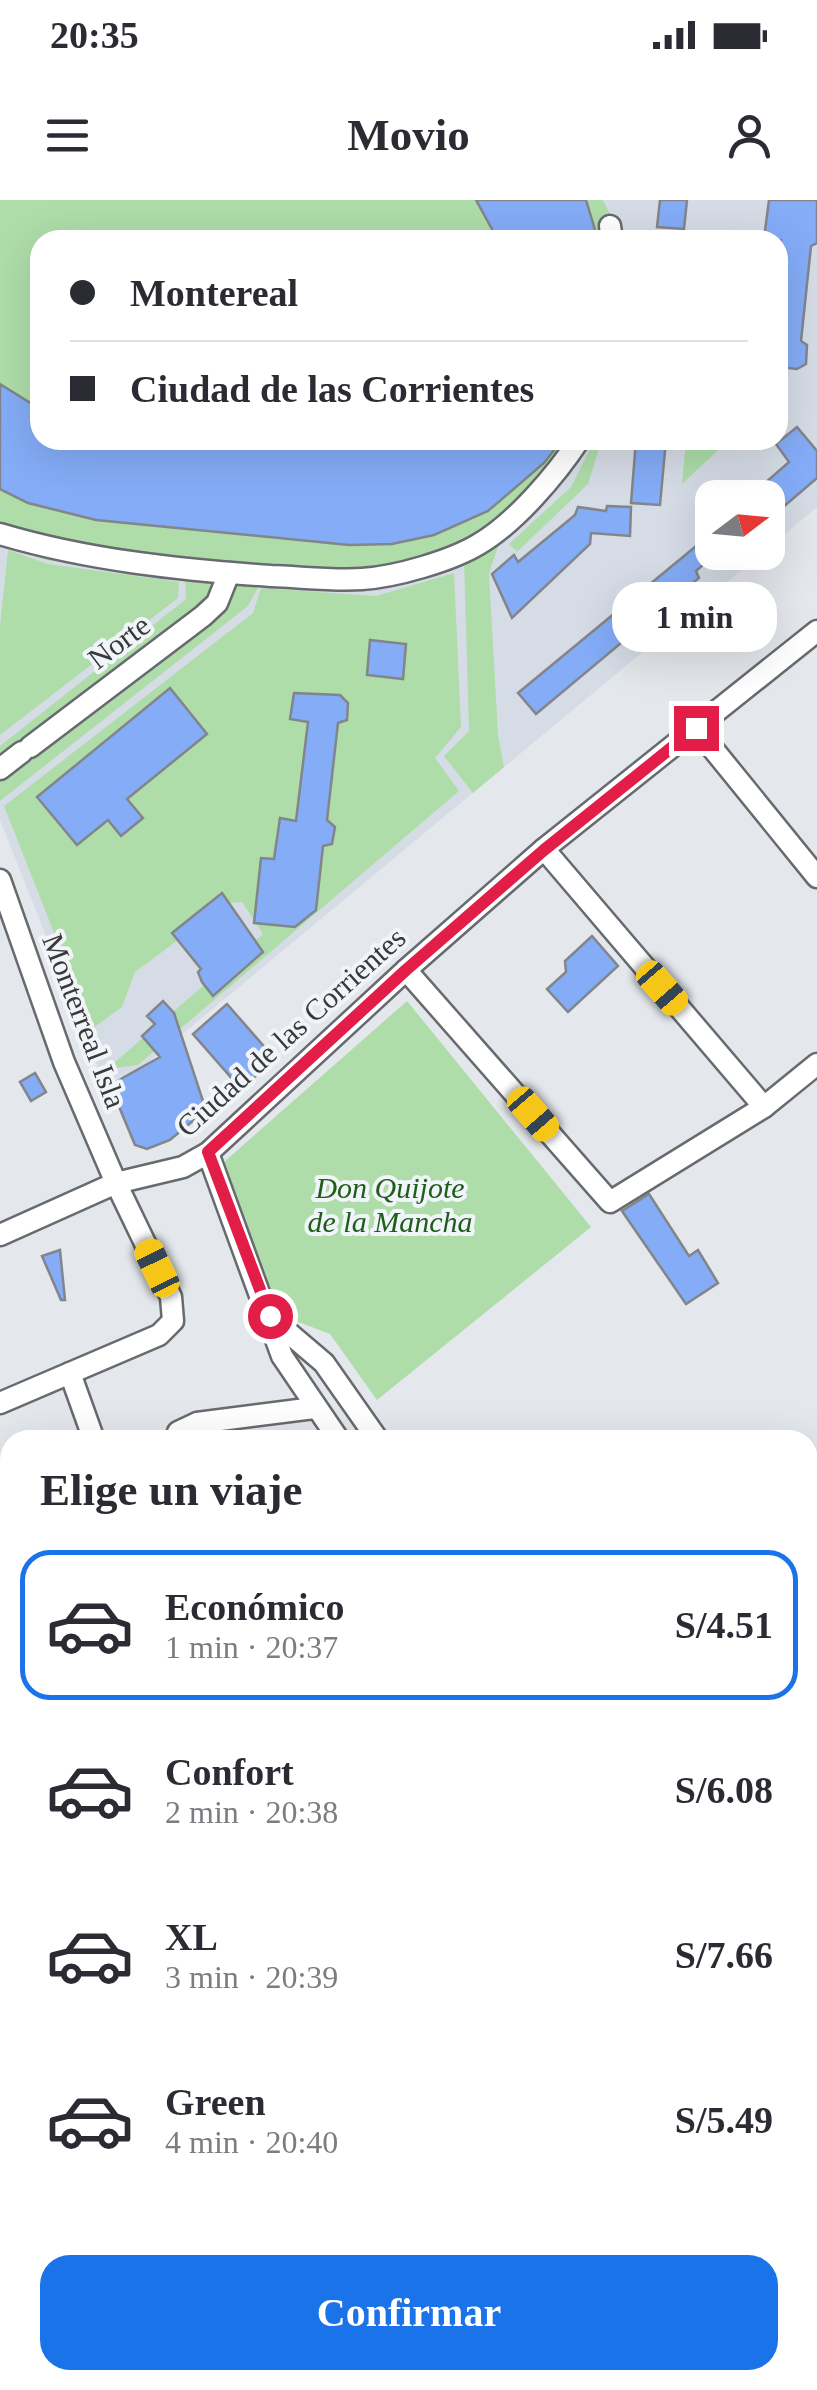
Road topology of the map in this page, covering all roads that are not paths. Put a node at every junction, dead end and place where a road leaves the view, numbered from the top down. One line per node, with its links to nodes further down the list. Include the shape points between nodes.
1 (573, 450): 3 (street, via 478,545 362,579)
2 (0, 534): 3 (street, via 49,548)
3 (229, 573): 6 (street, Norte, via 217,603 203,616)
4 (817, 630): 5 (street, Ciudad de las Corrientes)
5 (696, 728): 7 (street, Ciudad de las Corrientes); 8 (street)
6 (0, 770)
7 (544, 850): 10 (street, Ciudad de las Corrientes); 12 (street)
8 (817, 878)
9 (0, 880): 14 (street, Monterreal Isla, via 64,1062)
10 (406, 970): 12 (street, via 610,1202); 13 (street, Ciudad de las Corrientes)
11 (817, 1064): 12 (street)
12 (764, 1107)
13 (208, 1152): 14 (street, Ciudad de las Corrientes, via 183,1167); 16 (street)
14 (116, 1183): 15 (street, Ciudad de las Corrientes); 17 (street, Monterreal Isla, via 170,1297 172,1321 158,1335)
15 (0, 1235)
16 (270, 1316): 19 (street, via 282,1356); 23 (street, via 324,1363)
17 (70, 1374): 18 (street); 20 (street)
18 (0, 1403)
19 (314, 1408): 21 (street); 22 (street)
20 (90, 1430)
21 (182, 1430)
22 (331, 1430)
23 (371, 1430)

